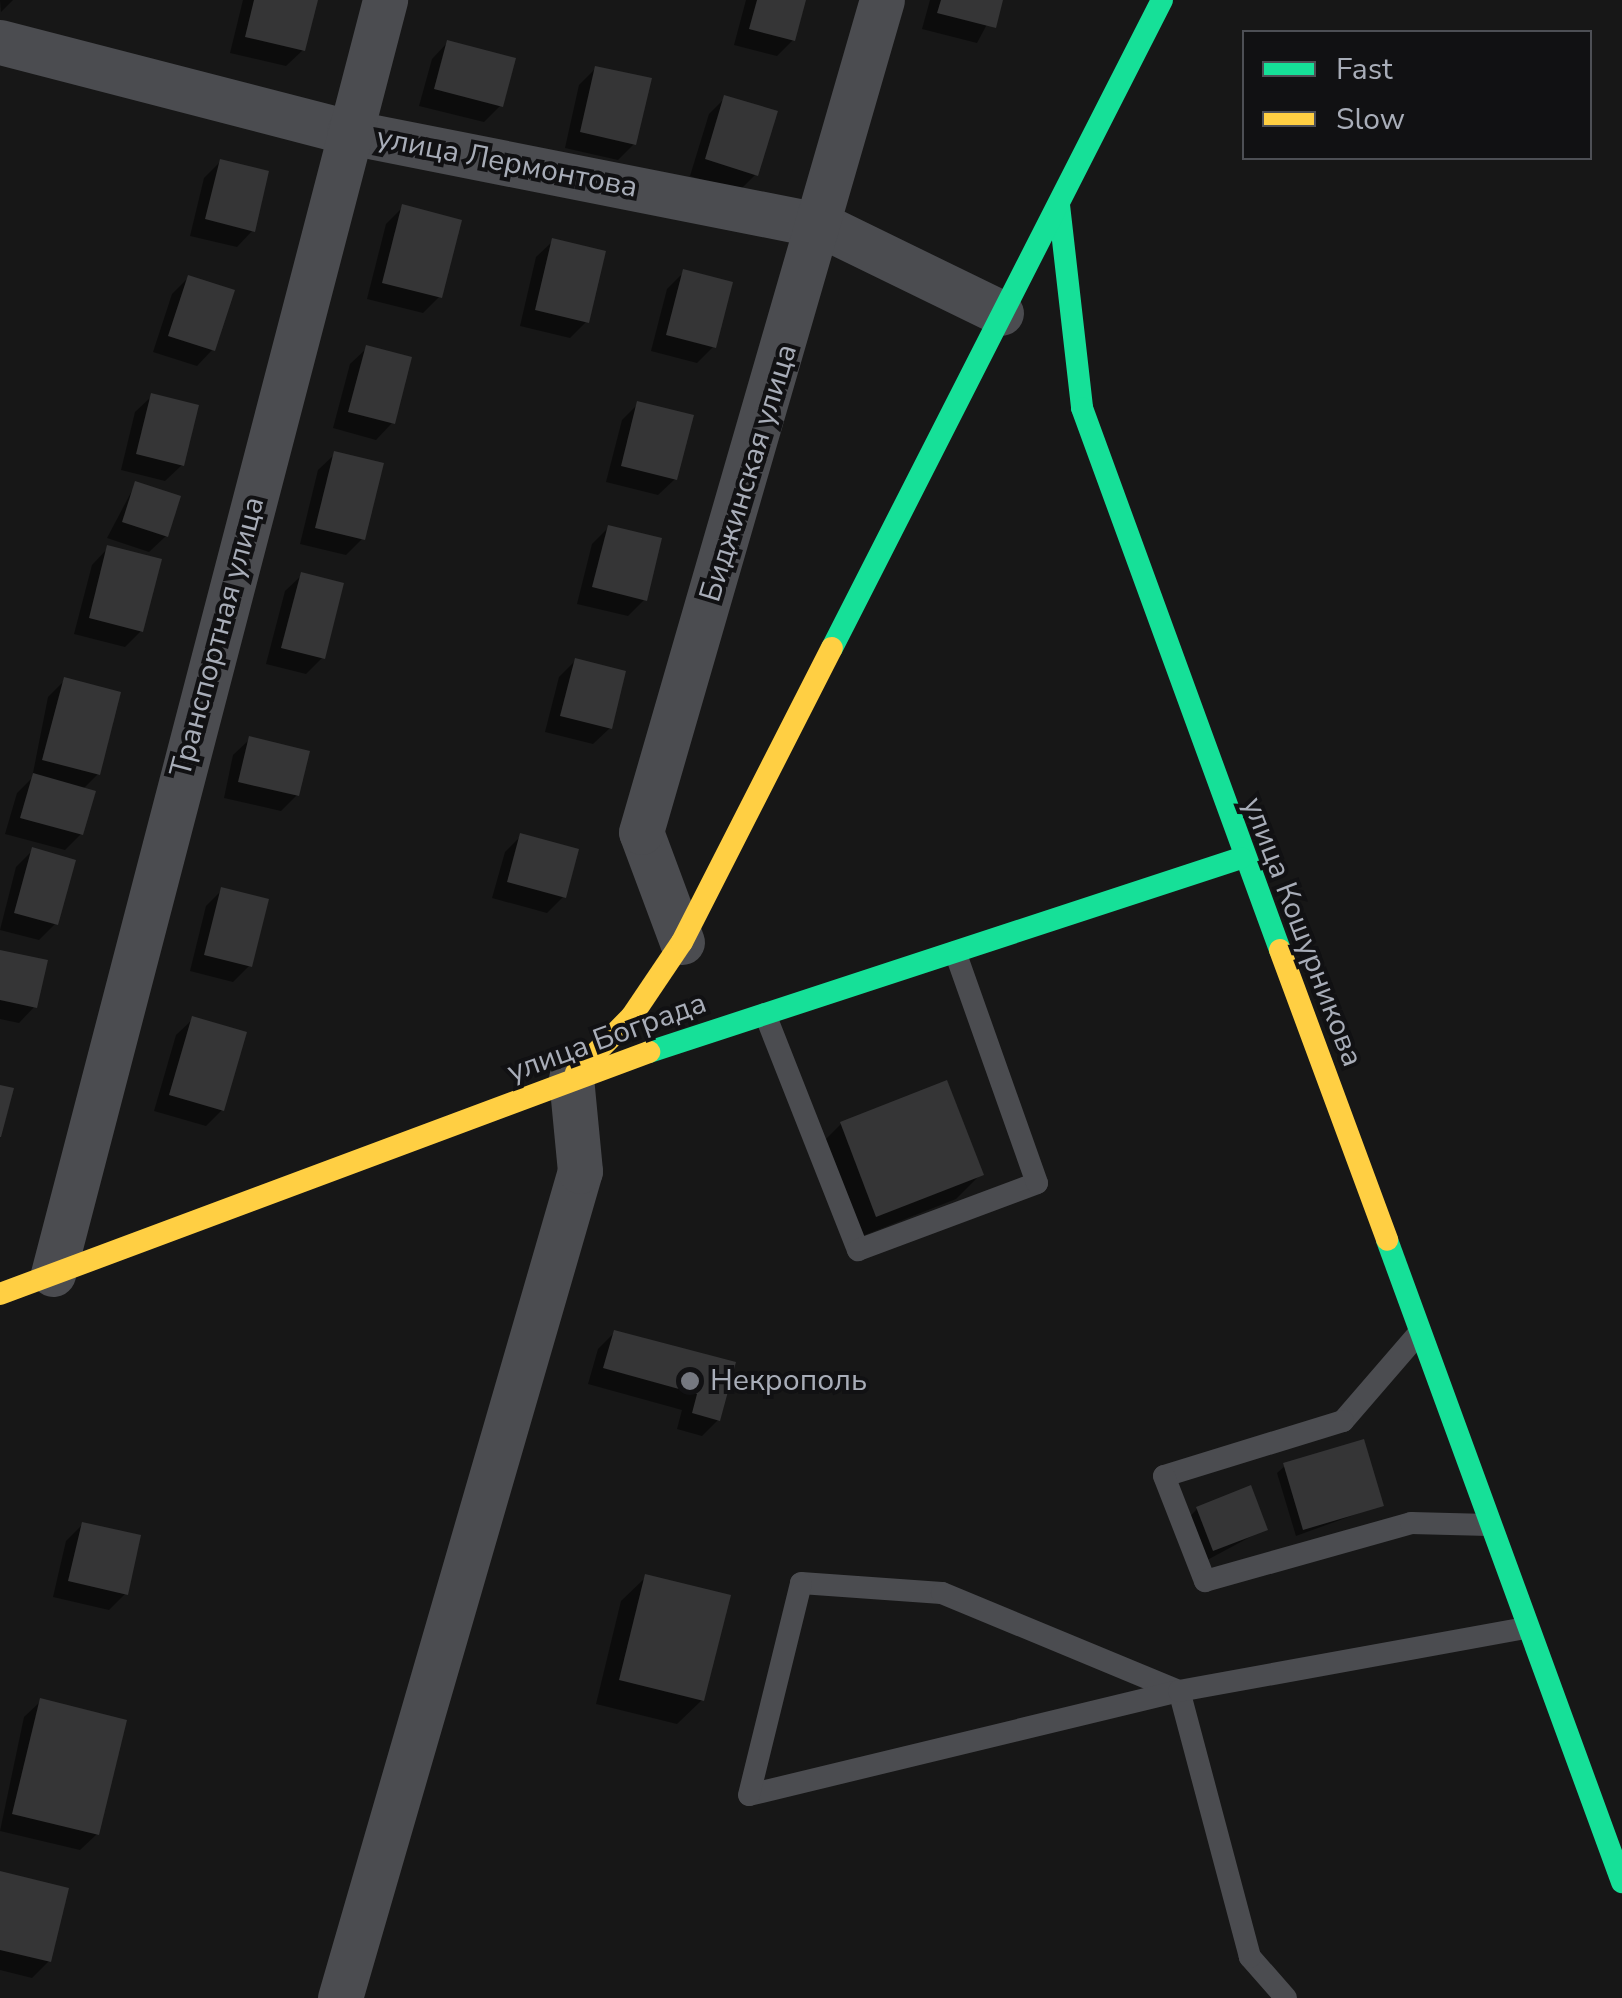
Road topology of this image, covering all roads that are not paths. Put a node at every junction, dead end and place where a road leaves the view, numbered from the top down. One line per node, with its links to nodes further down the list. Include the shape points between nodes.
1 (386, 0): 5 (street, Транспортная улица)
2 (882, 0): 7 (street, Биджинская улица)
3 (1162, 0): 6 (main road)
4 (0, 42): 5 (street, улица Лермонтова)
5 (349, 132): 7 (street, улица Лермонтова); 14 (street, Транспортная улица)
6 (1058, 205): 8 (main road); 9 (main road, улица Кошурникова, via 1082,408)
7 (823, 226): 8 (street, улица Лермонтова); 10 (street, Биджинская улица, via 641,832)
8 (1001, 313): 10 (main road)
9 (1241, 858): 11 (main road, улица Бограда); 16 (main road, улица Кошурникова)
10 (682, 942): 13 (main road, via 632,1016)
11 (955, 952): 12 (main road, улица Бограда); 12 (lane, via 1037,1183 858,1250)
12 (765, 1014): 13 (main road, улица Бограда)
13 (570, 1078): 14 (main road, улица Бограда); 21 (street, via 580,1171)
14 (53, 1274): 15 (main road, улица Бограда)
15 (0, 1294)
16 (1422, 1330): 17 (main road, улица Кошурникова); 17 (lane, via 1343,1420 1164,1476 1205,1581 1410,1522)
17 (1488, 1526): 18 (main road, улица Кошурникова)
18 (1524, 1628): 19 (lane); 20 (main road, улица Кошурникова)
19 (1179, 1691): 19 (lane, via 942,1593 801,1583 749,1795); 22 (lane, via 1250,1957)
20 (1622, 1882)
21 (340, 1998)
22 (1286, 1998)

